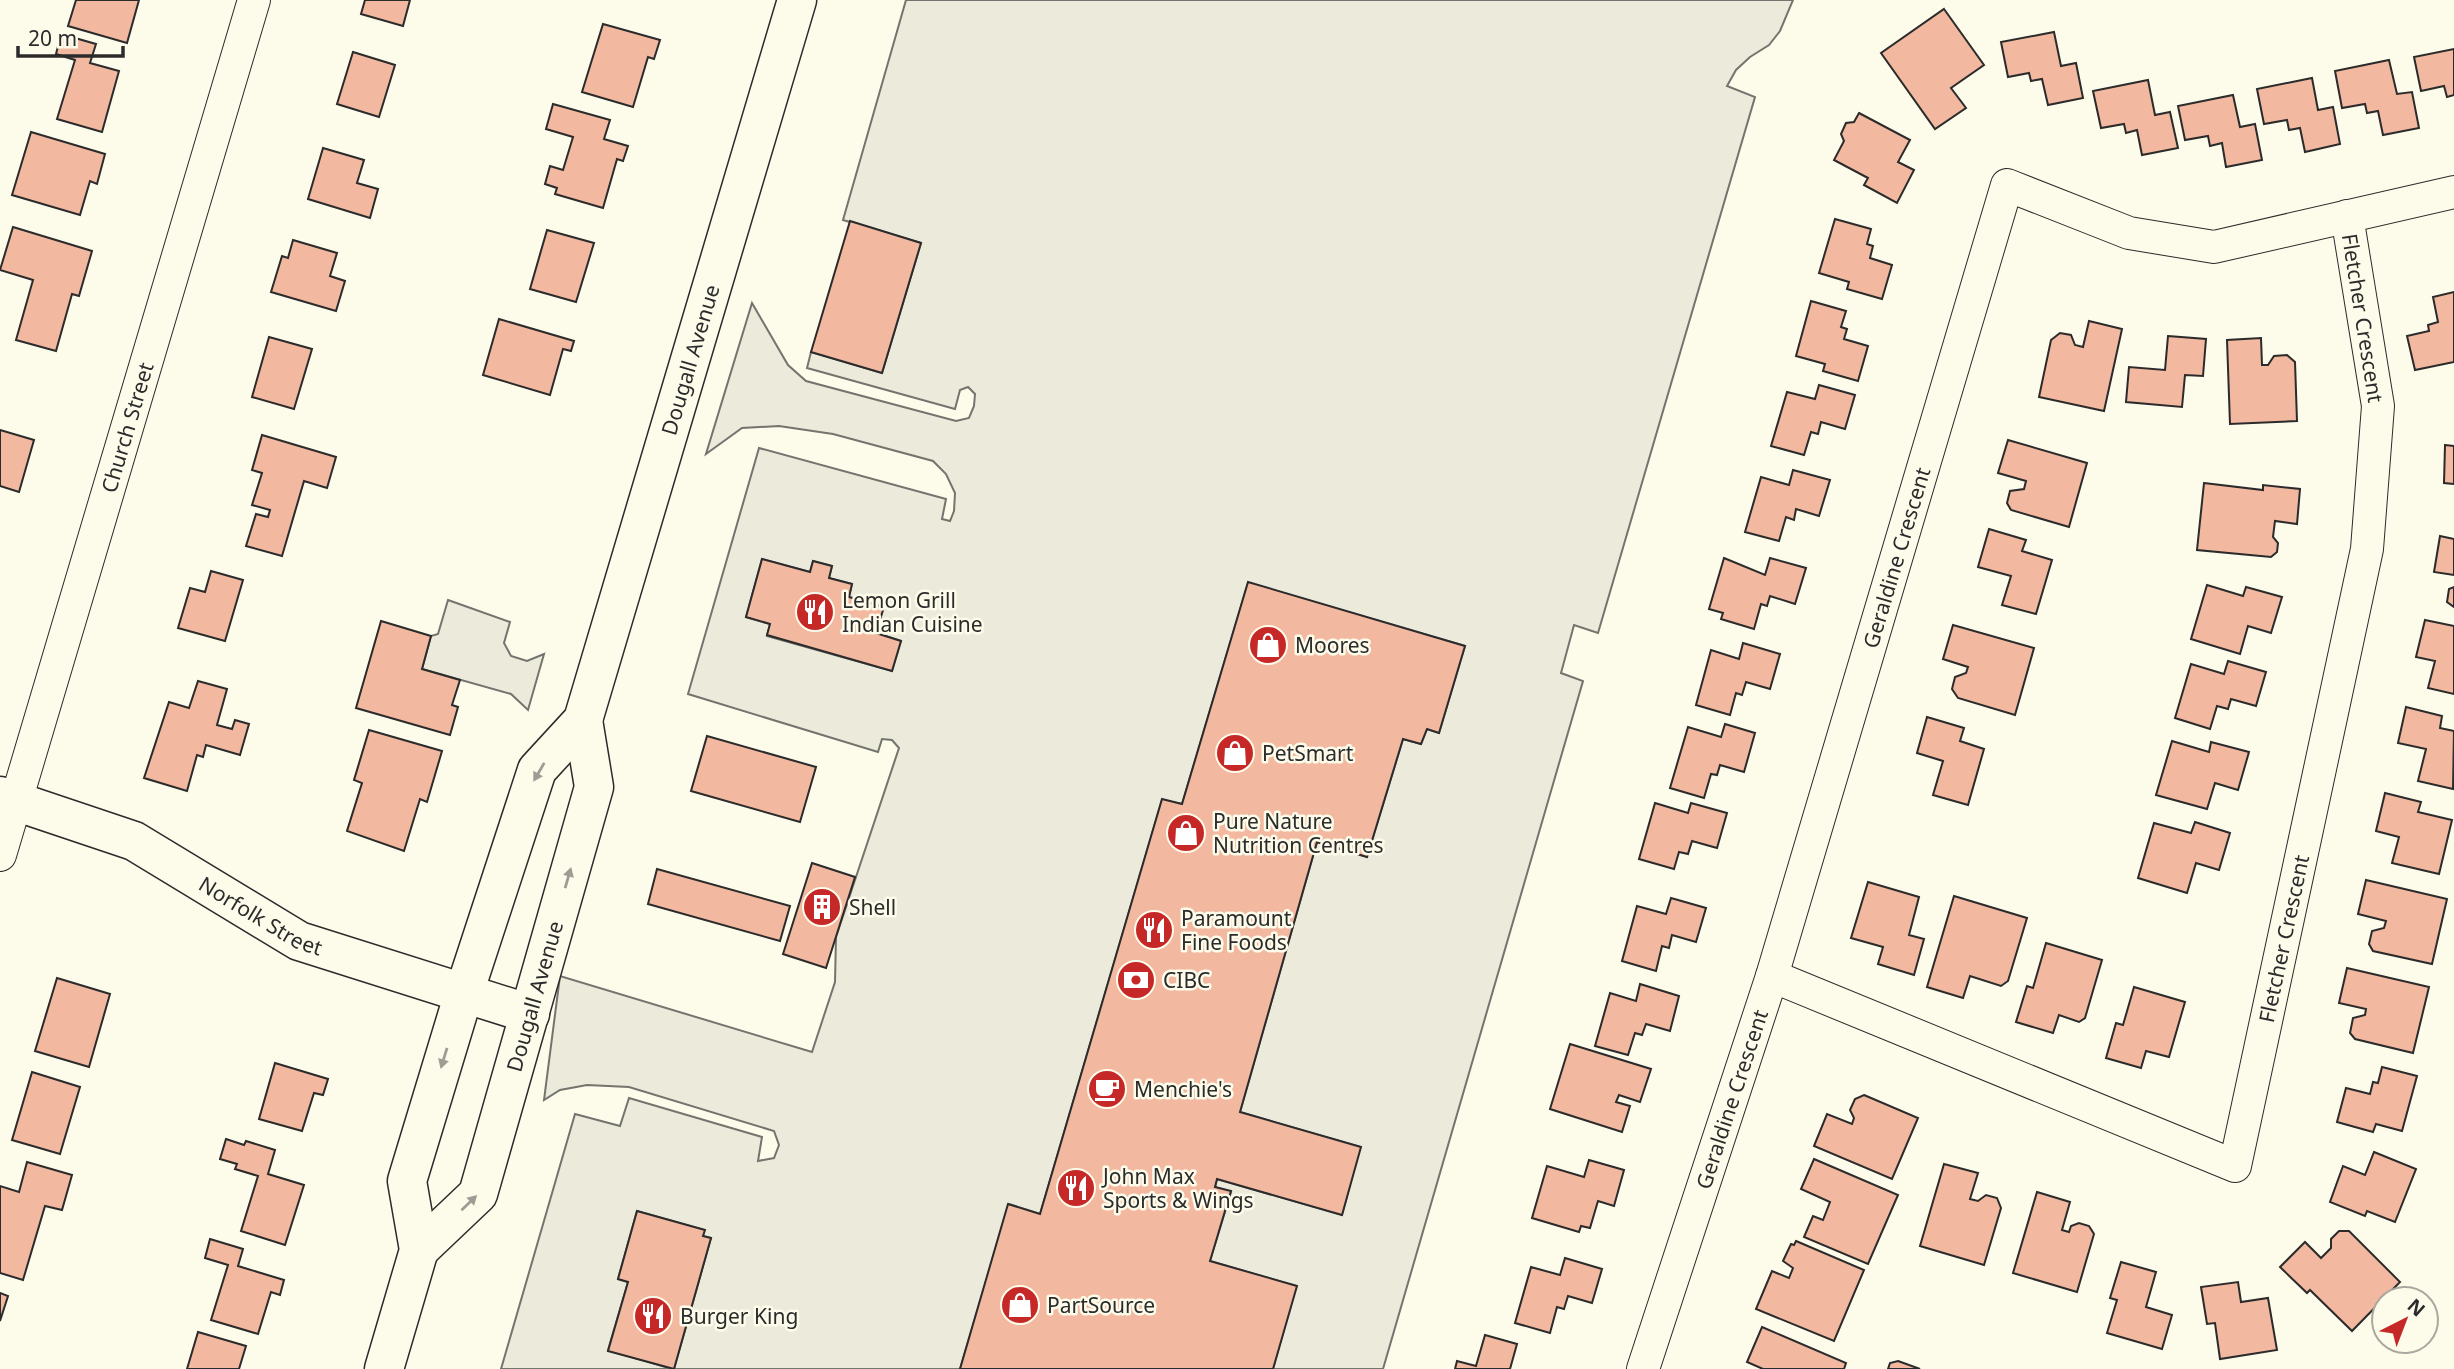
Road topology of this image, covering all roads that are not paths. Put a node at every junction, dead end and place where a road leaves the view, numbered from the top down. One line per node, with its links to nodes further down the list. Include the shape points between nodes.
1 (254, 0): 6 (street, Church Street)
2 (797, 0): 5 (main road, Dougall Avenue)
3 (2454, 191): 4 (street, Geraldine Crescent)
4 (2347, 216): 8 (street, Geraldine Crescent, via 2214,247 2129,233 2007,185); 8 (street, Fletcher Crescent, via 2378,406 2367,550 2235,1166)
5 (583, 720): 9 (main road, Dougall Avenue, one-way to 9, via 537,770); 10 (main road, Dougall Avenue, one-way to 5, via 594,787)
6 (8, 798): 7 (street, Church Street); 9 (main road, Norfolk Street, via 134,841 299,941)
7 (0, 855)
8 (1772, 976): 13 (street, Geraldine Crescent)
9 (464, 993): 10 (main road, Norfolk Street); 11 (main road, Dougall Avenue, one-way to 11, via 407,1181)
10 (530, 1014): 11 (main road, Dougall Avenue, one-way to 10, via 478,1194)
11 (419, 1250): 12 (main road, Dougall Avenue)
12 (383, 1369)
13 (1643, 1369)

